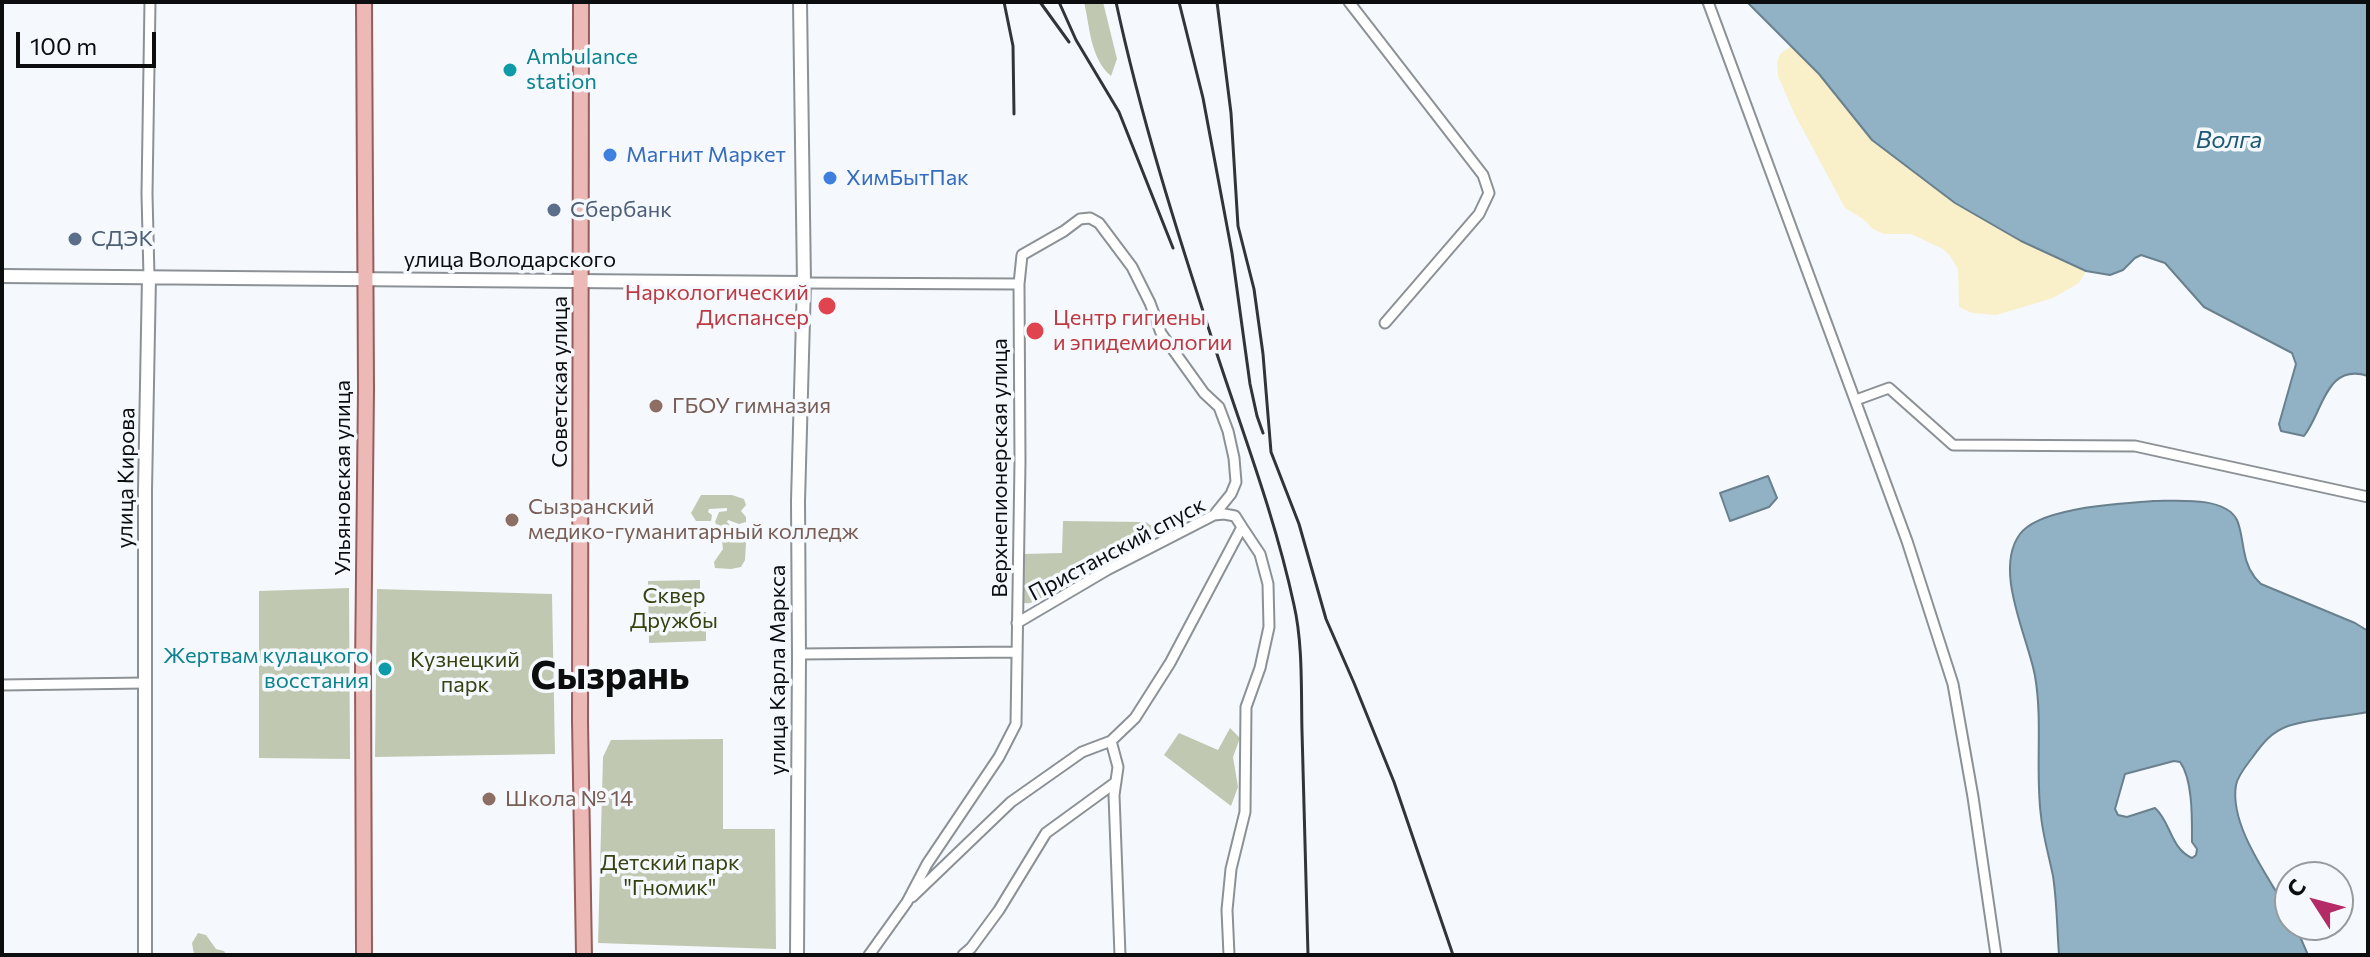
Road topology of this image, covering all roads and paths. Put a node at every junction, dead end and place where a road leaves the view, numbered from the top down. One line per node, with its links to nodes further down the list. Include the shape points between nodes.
1 (150, 2): 8 (street, улица Кирова)
2 (364, 2): 9 (main road, Ульяновская улица)
3 (581, 2): 10 (main road, Советская улица)
4 (800, 2): 11 (street, улица Карла Маркса)
5 (1349, 2): 13 (street, via 1483,175 1489,193 1479,214)
6 (1708, 2): 14 (street)
7 (2, 276): 8 (street, улица Володарского)
8 (149, 277): 9 (street, улица Володарского); 21 (street, улица Кирова)
9 (366, 279): 10 (street, улица Володарского); 27 (main road, Ульяновская улица)
10 (582, 281): 11 (street, улица Володарского); 28 (main road, Советская улица)
11 (804, 283): 12 (street, улица Володарского); 20 (street, улица Карла Маркса)
12 (1019, 284): 16 (street, via 1022,255 1080,219 1099,223 1132,267 1161,333 1219,407 1236,482); 18 (street, Верхнепионерская улица)
13 (1385, 323)
14 (1856, 400): 15 (street, via 1889,388 1953,445 2135,446); 34 (street, via 1953,684)
15 (2368, 497)
16 (1214, 515): 17 (street, Пристанский спуск, via 1235,516); 18 (street, Пристанский спуск)
17 (1242, 527): 23 (street, via 1170,663 1135,718); 33 (street, via 1260,554 1268,584 1269,627 1246,707 1245,812 1231,869)
18 (1017, 623): 19 (street, Верхнепионерская улица)
19 (1017, 652): 20 (street); 25 (street, Верхнепионерская улица, via 1016,724)
20 (799, 654): 29 (street, улица Карла Маркса)
21 (144, 683): 22 (street); 26 (street, улица Кирова)
22 (2, 685)
23 (1111, 741): 24 (street); 25 (street, via 1082,752 1011,802)
24 (1116, 782): 31 (street, via 1046,833 999,910); 32 (street)
25 (907, 902): 30 (street)
26 (145, 955)
27 (364, 955)
28 (584, 955)
29 (797, 955)
30 (869, 955)
31 (963, 955)
32 (1120, 955)
33 (1229, 955)
34 (1996, 955)

